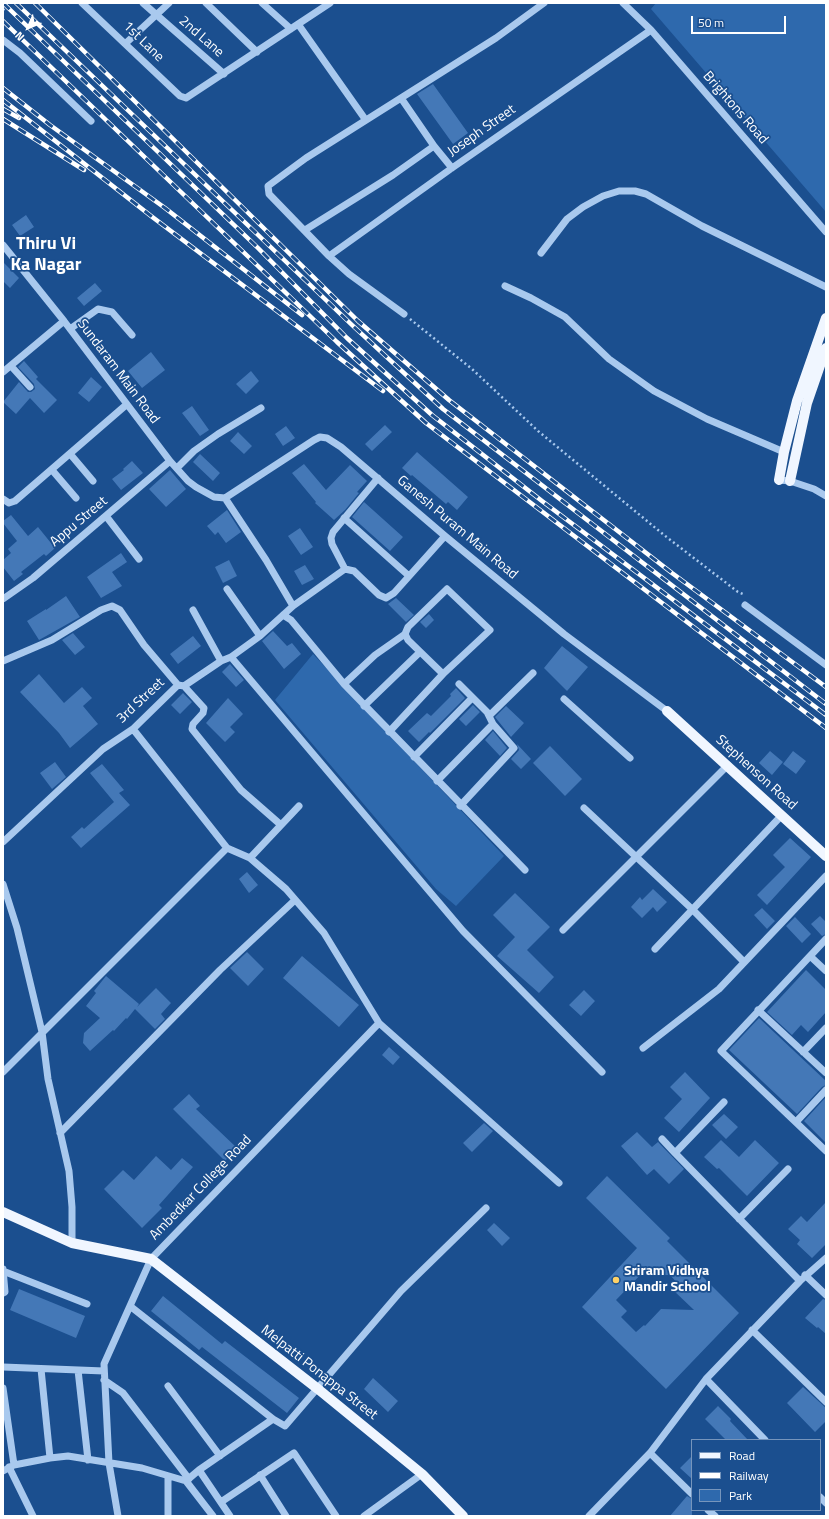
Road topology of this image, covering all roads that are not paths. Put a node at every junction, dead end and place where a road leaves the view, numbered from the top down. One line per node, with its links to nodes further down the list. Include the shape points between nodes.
1 (82, 3): 14 (street, 1st Lane)
2 (143, 3): 9 (street, 2nd Lane)
3 (169, 3): 9 (street)
4 (206, 3): 15 (street)
5 (262, 3): 11 (street)
6 (544, 3): 17 (street, via 496,38)
7 (623, 3): 12 (street, Brightons Road)
8 (327, 4): 10 (street)
9 (156, 15): 14 (street); 16 (street, 2nd Lane)
10 (298, 24): 11 (street); 18 (street)
11 (291, 29): 15 (street)
12 (651, 30): 21 (street, Joseph Street); 23 (street, Brightons Road)
13 (3, 40): 19 (street)
14 (126, 43): 16 (street, 1st Lane, via 180,96 186,98)
15 (257, 52): 16 (street)
16 (224, 74)
17 (401, 98): 18 (street); 20 (street)
18 (365, 119): 22 (street, via 268,186 269,194)
19 (91, 121)
20 (434, 146): 21 (street); 22 (street)
21 (452, 168): 26 (street, Joseph Street)
22 (305, 230): 26 (street)
23 (826, 232)
24 (3, 245): 31 (street, Sundaram Main Road)
25 (541, 253): 28 (street, via 567,219 583,207 603,196 635,191)
26 (329, 256): 29 (street, via 349,274)
27 (505, 286): 40 (street, via 566,317 609,359 654,391)
28 (826, 287)
29 (404, 314)
30 (826, 318): 40 (main road, via 797,401)
31 (64, 321): 32 (street, Sundaram Main Road); 35 (street)
32 (70, 329): 33 (street, via 98,309 112,312); 38 (street, Sundaram Main Road)
33 (132, 334)
34 (826, 348): 48 (main road, via 807,403)
35 (11, 366): 36 (street); 37 (street)
36 (3, 372)
37 (30, 387)
38 (126, 405): 41 (street); 42 (street, Sundaram Main Road)
39 (261, 408): 43 (street, via 194,451)
40 (784, 452): 46 (main road)
41 (71, 454): 44 (street); 47 (street)
42 (170, 461): 43 (street, Sundaram Main Road); 53 (street, Appu Street)
43 (177, 468): 51 (street, Sundaram Main Road, via 196,487 214,496)
44 (52, 470): 50 (street); 52 (street, via 15,501)
45 (378, 478): 51 (street, Ganesh Puram Main Road, via 335,442 320,437); 54 (street); 55 (street, Ganesh Puram Main Road)
46 (779, 480): 48 (street)
47 (93, 481)
48 (790, 481): 49 (street)
49 (826, 496)
50 (76, 498)
51 (225, 498): 62 (street)
52 (3, 499)
53 (106, 516): 56 (street); 60 (street, Appu Street, via 33,578)
54 (344, 518): 57 (street, via 331,538); 58 (street)
55 (445, 536): 58 (street); 80 (street, Ganesh Puram Main Road, via 564,634)
56 (139, 559)
57 (345, 569): 58 (street, via 354,571 379,595 386,598); 62 (street, 3rd Street)
58 (409, 576)
59 (227, 589): 66 (street)
60 (3, 599)
61 (745, 604): 71 (street)
62 (293, 606): 64 (street, 3rd Street)
63 (193, 610): 70 (street)
64 (283, 615): 66 (street, 3rd Street); 74 (street, via 291,620)
65 (405, 634): 67 (street); 73 (street, via 408,627 443,590 447,589 490,630); 74 (street, via 375,655)
66 (260, 636): 68 (street, 3rd Street)
67 (420, 652): 73 (street); 79 (street)
68 (231, 657): 70 (street, 3rd Street); 117 (street, via 463,931)
69 (3, 661): 76 (street, via 52,640 112,606 120,610 144,646)
70 (221, 661): 76 (street, 3rd Street)
71 (826, 665)
72 (533, 672): 81 (street)
73 (443, 674): 84 (street)
74 (344, 684): 79 (street)
75 (459, 684): 77 (street)
76 (181, 686): 83 (street, 3rd Street); 93 (street, via 204,708 203,713 192,724 192,729 241,790)
77 (472, 698): 81 (street); 85 (street)
78 (564, 699): 86 (street)
79 (364, 706): 84 (street)
80 (667, 711): 87 (main road, Stephenson Road)
81 (488, 714): 82 (street)
82 (494, 724): 88 (street); 90 (street, via 514,748)
83 (133, 729): 94 (street, 3rd Street, via 103,749); 95 (street)
84 (389, 732): 85 (street)
85 (414, 758): 88 (street)
86 (630, 758)
87 (728, 765): 92 (main road, Stephenson Road); 96 (street)
88 (437, 781): 90 (street)
89 (299, 806): 93 (street)
90 (460, 806): 99 (street)
91 (584, 808): 96 (street)
92 (782, 815): 97 (main road, Stephenson Road); 103 (street)
93 (281, 825): 98 (street)
94 (3, 842)
95 (227, 848): 98 (street); 113 (street)
96 (636, 856): 103 (street); 104 (street)
97 (826, 856)
98 (250, 858): 102 (street)
99 (525, 870)
100 (826, 876): 108 (street)
101 (3, 884): 113 (street, via 17,928)
102 (295, 900): 111 (street, via 324,933); 122 (street, via 220,970)
103 (693, 910): 106 (street); 108 (street)
104 (562, 930)
105 (826, 939): 107 (street)
106 (655, 949)
107 (810, 956): 109 (street); 110 (street)
108 (743, 961): 114 (street, via 719,989)
109 (826, 971)
110 (758, 1010): 115 (street); 121 (street, via 722,1051)
111 (379, 1023): 127 (street); 133 (street, Ambedkar College Road)
112 (826, 1028): 115 (street)
113 (42, 1032): 116 (street); 122 (street, via 48,1079)
114 (643, 1048)
115 (803, 1052): 118 (street)
116 (3, 1072)
117 (602, 1072)
118 (826, 1073)
119 (826, 1090): 121 (street)
120 (724, 1102): 125 (street)
121 (796, 1122): 124 (street)
122 (60, 1133): 131 (street, via 72,1207)
123 (662, 1139): 125 (street)
124 (826, 1151)
125 (675, 1153): 130 (street)
126 (788, 1169): 130 (street)
127 (559, 1182)
128 (486, 1208): 149 (street, via 401,1291)
129 (3, 1212): 131 (main road, Ambedkar College Road)
130 (739, 1219): 135 (street)
131 (72, 1243): 133 (main road, Ambedkar College Road)
132 (826, 1258): 135 (street)
133 (151, 1259): 139 (street); 149 (main road, Melpatti Ponappa Street)
134 (3, 1270): 136 (street); 138 (street)
135 (802, 1278): 137 (street); 140 (street)
136 (3, 1293)
137 (826, 1295)
138 (87, 1304)
139 (130, 1306): 144 (street, via 104,1364); 151 (street)
140 (752, 1330): 146 (street); 150 (street)
141 (3, 1367): 142 (street)
142 (41, 1369): 143 (street); 155 (street)
143 (78, 1370): 144 (street); 156 (street)
144 (104, 1371): 145 (street)
145 (104, 1380): 157 (street); 163 (street, via 123,1393)
146 (706, 1380): 152 (street); 153 (street)
147 (168, 1386): 154 (street)
148 (3, 1388): 158 (street)
149 (318, 1389): 151 (street, via 285,1426); 160 (main road, Melpatti Ponappa Street)
150 (826, 1402)
151 (273, 1419): 154 (street)
152 (764, 1439)
153 (650, 1453): 164 (street); 175 (street)
154 (220, 1456): 159 (street)
155 (50, 1458): 156 (street, via 68,1456); 158 (street)
156 (88, 1460): 157 (street)
157 (109, 1463): 162 (street, via 142,1468); 167 (street)
158 (9, 1468): 166 (street)
159 (199, 1470): 163 (street); 165 (street)
160 (422, 1474): 173 (street); 174 (main road, Melpatti Ponappa Street)
161 (260, 1475): 165 (street); 171 (street); 172 (street, via 294,1452)
162 (168, 1476): 163 (street); 168 (street)
163 (187, 1480): 169 (street)
164 (691, 1493)
165 (220, 1502): 170 (street)
166 (33, 1516)
167 (118, 1516)
168 (168, 1516)
169 (213, 1516)
170 (230, 1516)
171 (286, 1516)
172 (336, 1516)
173 (364, 1516)
174 (463, 1516)
175 (590, 1516)

